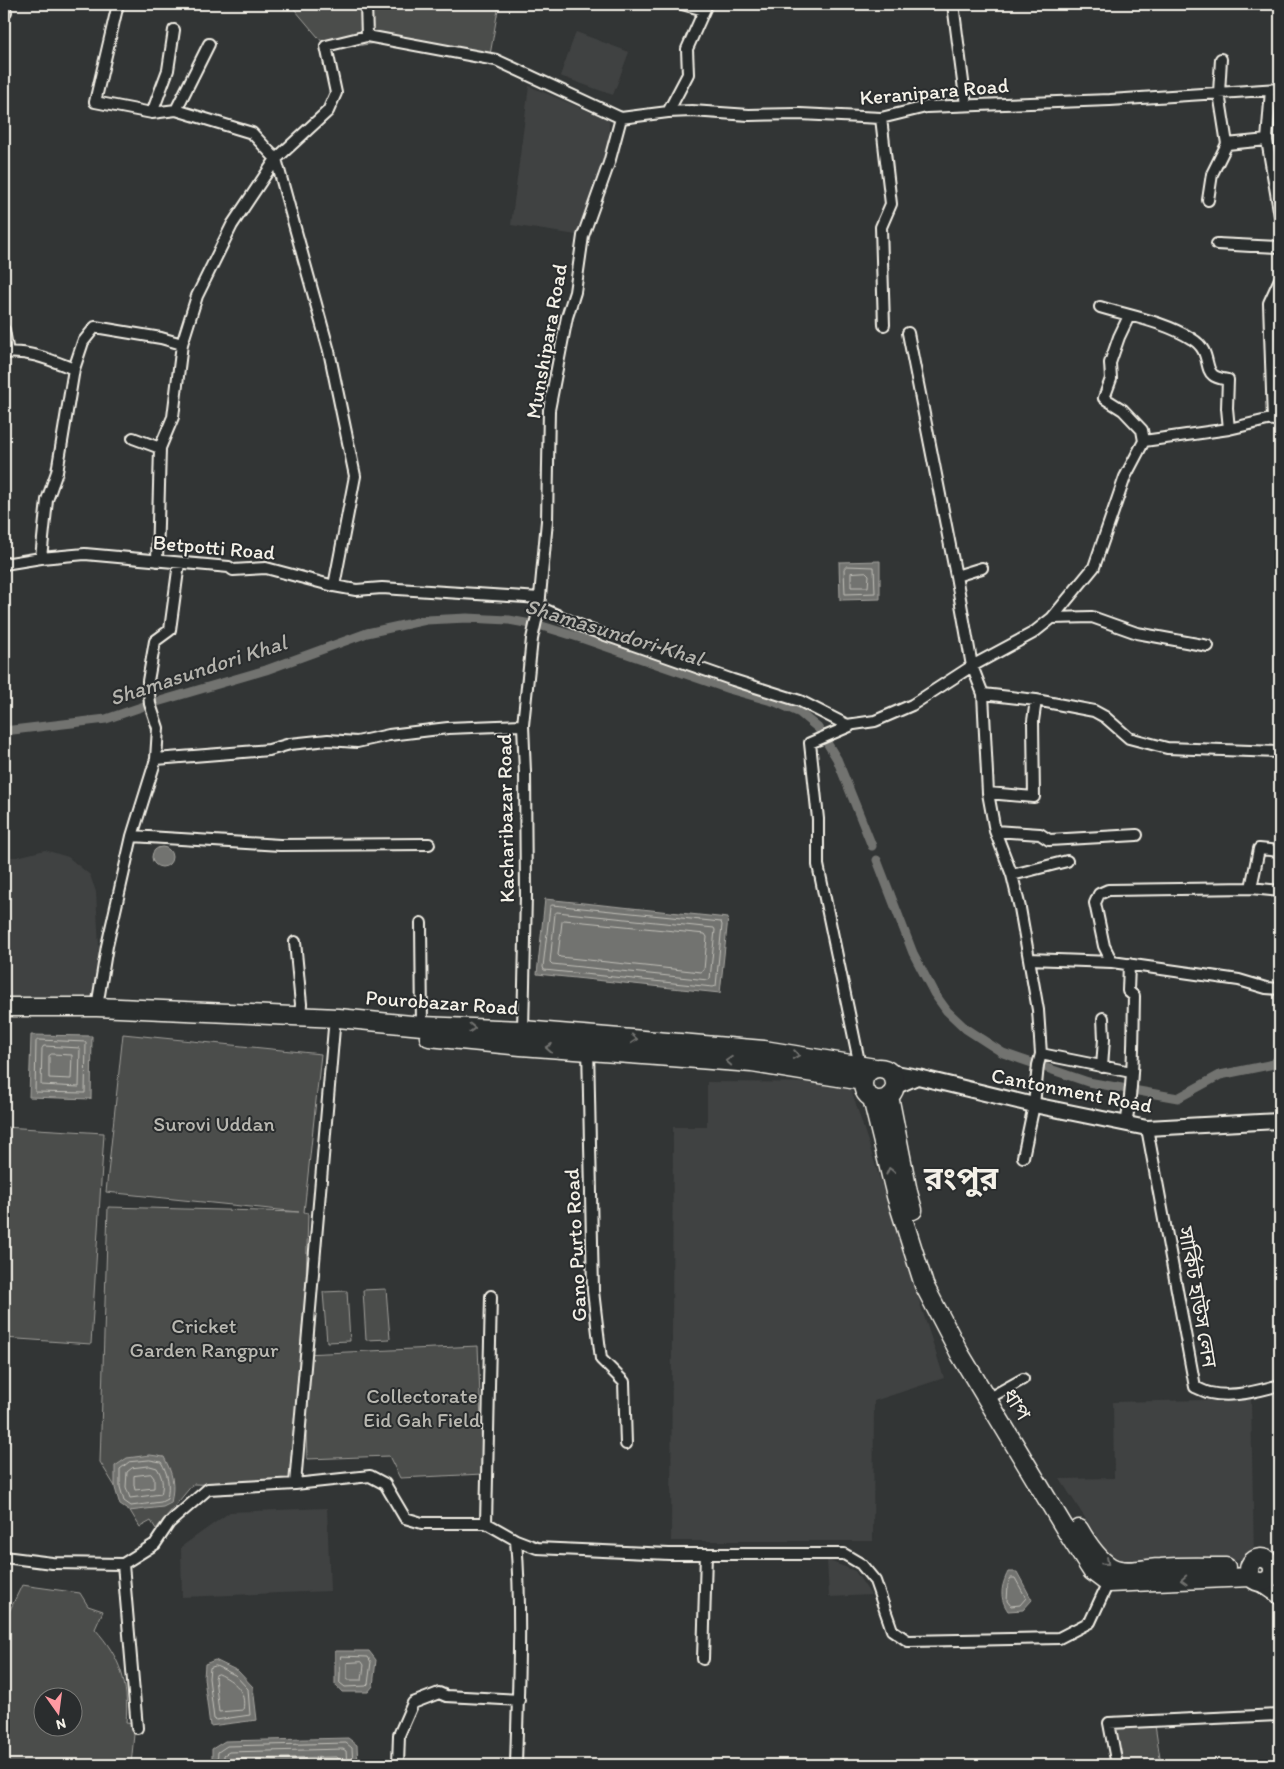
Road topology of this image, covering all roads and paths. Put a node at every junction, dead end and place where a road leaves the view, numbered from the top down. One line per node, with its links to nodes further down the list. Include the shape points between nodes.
1 (118, 4): 15 (street, via 95,102)
2 (366, 4): 7 (street)
3 (682, 4): 5 (street)
4 (953, 4): 12 (street)
5 (705, 7): 14 (street, via 687,49 688,74)
6 (174, 30): 15 (street, via 168,70)
7 (367, 36): 16 (street, via 496,60); 20 (street, via 326,46 336,93 328,111)
8 (209, 44): 13 (street)
9 (1221, 59): 11 (street)
10 (1276, 90): 11 (street, Keranipara Road); 18 (street)
11 (1219, 93): 12 (street, Keranipara Road); 19 (street)
12 (966, 105): 17 (street, Keranipara Road, via 926,107)
13 (176, 110): 15 (street); 20 (street, via 252,133)
14 (668, 112): 16 (street, Keranipara Road); 17 (street, Keranipara Road)
15 (152, 113)
16 (621, 118): 46 (street, Munshipara Road, via 583,236 575,292 549,410 547,521)
17 (881, 118): 28 (street, via 891,204 881,228)
18 (1267, 140): 19 (street); 22 (street)
19 (1227, 144): 21 (street, via 1212,174)
20 (276, 159): 31 (street, via 232,225 197,296); 45 (street, via 329,351 356,476)
21 (1208, 200)
22 (1280, 216)
23 (1251, 246): 24 (street, via 1217,244)
24 (1280, 247)
25 (1280, 279): 34 (street, via 1269,303)
26 (1100, 307): 27 (street)
27 (1129, 316): 35 (street, via 1156,323 1201,346 1213,376 1228,380); 37 (street, via 1110,363 1111,379 1104,398 1123,410 1142,430)
28 (884, 325)
29 (4, 330): 32 (street)
30 (908, 333): 44 (street)
31 (182, 344): 33 (street, via 95,327 84,342); 38 (street, via 172,418)
32 (6, 353): 33 (street, via 41,356)
33 (74, 369): 39 (street, via 57,472 47,500)
34 (1277, 419): 35 (street)
35 (1229, 429): 37 (street)
36 (134, 438): 38 (street)
37 (1144, 441): 47 (street, via 1125,477 1094,567)
38 (160, 448): 40 (street)
39 (41, 558): 40 (street, Betpotti Road, via 86,554); 42 (street, Betpotti Road)
40 (157, 561): 41 (street, Betpotti Road)
41 (180, 563): 45 (street, Betpotti Road, via 233,570 266,568); 57 (street, via 170,630 155,641 148,681 150,704 158,728)
42 (4, 564)
43 (982, 568): 44 (street)
44 (956, 576): 51 (street)
45 (334, 586): 46 (street, Betpotti Road)
46 (539, 602): 48 (street); 54 (street, Kacharibazar Road)
47 (1052, 618): 50 (street, via 1092,617 1137,633); 51 (street, via 1033,633)
48 (588, 629): 49 (street); 55 (street, via 649,656 731,684 800,701)
49 (584, 639)
50 (1208, 646)
51 (975, 664): 52 (street); 55 (street, via 912,705 875,722)
52 (984, 694): 53 (street); 58 (street)
53 (1036, 700): 56 (street, via 1094,711 1130,738 1167,748); 58 (street, via 1032,721 1034,798)
54 (522, 725): 57 (street, via 448,728 357,742 328,740 269,750); 81 (street, Kacharibazar Road, via 526,895)
55 (850, 726): 86 (street, via 810,743 818,819 818,866)
56 (1280, 752)
57 (156, 758): 61 (street)
58 (988, 793): 59 (street)
59 (995, 831): 60 (street, via 1040,834 1050,840); 65 (street)
60 (1137, 835)
61 (132, 836): 62 (street, via 280,845); 75 (street)
62 (429, 844)
63 (1280, 851): 66 (street, via 1259,849)
64 (1067, 861): 65 (street)
65 (1012, 875): 70 (street)
66 (1251, 888): 67 (street); 71 (street, via 1108,890 1099,894 1094,903 1104,946)
67 (1280, 891)
68 (421, 923): 79 (street)
69 (294, 942): 76 (street)
70 (1029, 959): 71 (street); 83 (street, via 1038,1010)
71 (1112, 962): 72 (street)
72 (1129, 964): 73 (street); 85 (street, via 1128,991 1134,996)
73 (1280, 989)
74 (4, 1007): 75 (highway, Pourobazar Road)
75 (97, 1007): 76 (highway, Pourobazar Road)
76 (300, 1017): 79 (highway, Pourobazar Road)
77 (4, 1018): 80 (highway, Pourobazar Road, via 94,1018)
78 (1103, 1018): 84 (street)
79 (422, 1026): 81 (highway, Pourobazar Road, one-way to 81)
80 (334, 1028): 82 (highway, Pourobazar Road, one-way to 80); 97 (street)
81 (523, 1030): 82 (highway, Pourobazar Road)
82 (589, 1043): 86 (highway, Pourobazar Road); 96 (street, Gano Purto Road, via 593,1291 601,1360 624,1382)
83 (1041, 1054): 84 (street); 87 (street)
84 (1102, 1067): 85 (street)
85 (1132, 1072): 89 (street)
86 (878, 1081): 87 (main road, Cantonment Road, via 918,1077); 95 (highway, ধাপ, via 936,1281)
87 (1034, 1105): 89 (main road, Cantonment Road); 91 (street)
88 (1280, 1121): 90 (main road, Cantonment Road)
89 (1126, 1124): 90 (main road, Cantonment Road)
90 (1147, 1128): 94 (street, সার্কিট হাউস লেন, via 1195,1388 1226,1394)
91 (1023, 1157)
92 (491, 1296): 98 (street)
93 (1023, 1379): 95 (street)
94 (1280, 1385)
95 (992, 1396): 103 (highway, ধাপ, one-way to 103, via 1090,1547 1110,1567 1135,1571 1160,1568); 104 (highway, ধাপ, via 1080,1554 1092,1571)
96 (626, 1444)
97 (295, 1484): 98 (street, via 370,1476 385,1484 405,1518 422,1523); 102 (street, via 208,1489 169,1523 155,1544)
98 (486, 1523): 99 (street)
99 (516, 1540): 100 (street, via 537,1548); 107 (street, via 520,1585)
100 (706, 1554): 104 (street, via 844,1554 861,1564 875,1581 892,1630 908,1641 1059,1638 1090,1622); 106 (street)
101 (4, 1557): 102 (street, via 52,1563)
102 (122, 1564): 109 (street)
103 (1268, 1574): 104 (highway, one-way to 104); 105 (main road)
104 (1108, 1583)
105 (1280, 1597)
106 (702, 1659)
107 (519, 1700): 110 (street, via 439,1693 413,1703 399,1735); 111 (street)
108 (1280, 1715): 112 (street, via 1109,1723)
109 (137, 1728)
110 (398, 1765)
111 (516, 1765)
112 (1117, 1765)

